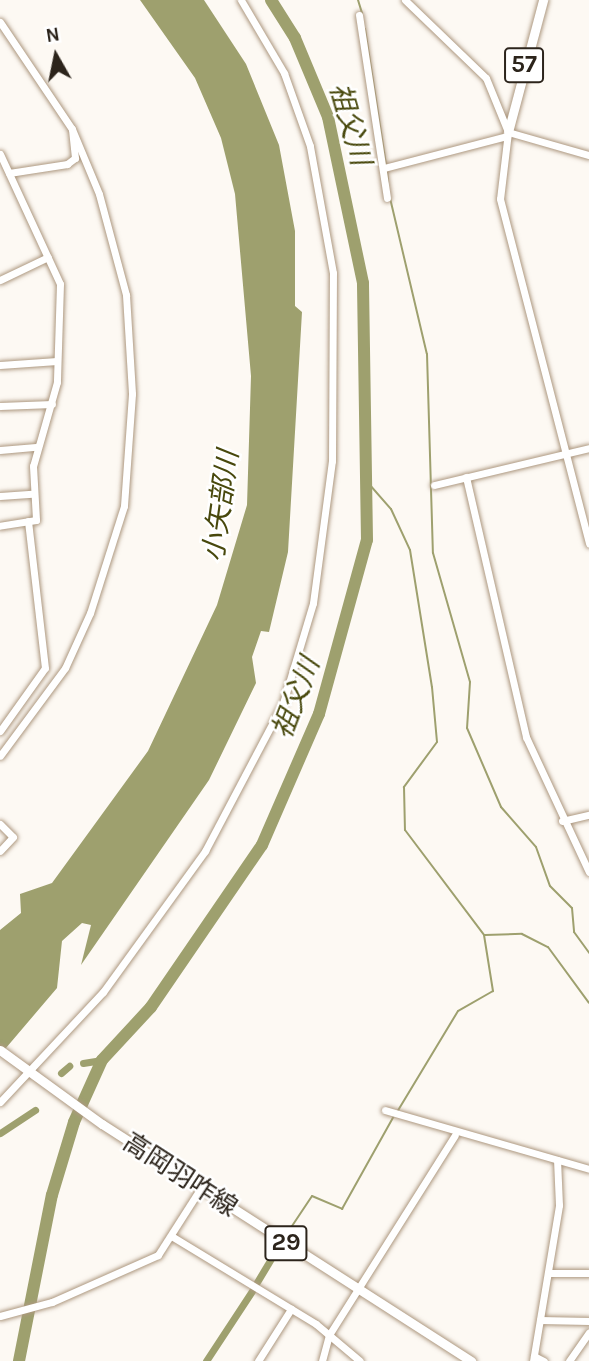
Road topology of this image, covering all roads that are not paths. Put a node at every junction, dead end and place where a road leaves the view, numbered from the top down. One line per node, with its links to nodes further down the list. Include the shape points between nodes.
1 (241, 0): 38 (street, via 288,82 326,221 336,373 320,568 283,703 237,799 135,951)
2 (405, 0): 7 (street, via 486,78)
3 (543, 0): 7 (main road, 57)
4 (359, 15): 10 (street)
5 (0, 22): 6 (street)
6 (72, 129): 11 (street, via 75,158 67,164); 31 (street, via 103,205 126,295 129,474 90,613 70,657)
7 (508, 134): 9 (street); 10 (street); 22 (street, via 500,198)
8 (0, 154): 11 (street)
9 (589, 155)
10 (386, 168): 12 (street)
11 (9, 173): 13 (street)
12 (387, 198)
13 (48, 257): 14 (street); 15 (street, via 60,284)
14 (0, 280)
15 (57, 361): 16 (street); 17 (street)
16 (0, 365)
17 (52, 404): 18 (street); 19 (street)
18 (0, 406)
19 (36, 447): 21 (street); 25 (street)
20 (589, 448): 22 (street)
21 (0, 450)
22 (566, 453): 23 (street); 29 (street)
23 (466, 477): 24 (street); 33 (street, via 526,737)
24 (434, 485)
25 (32, 494): 26 (street); 27 (street, via 36,520)
26 (0, 496)
27 (28, 521): 28 (street); 30 (street, via 45,668)
28 (0, 526)
29 (589, 544)
30 (0, 731)
31 (0, 756)
32 (589, 815): 33 (street)
33 (562, 821): 36 (street)
34 (0, 824): 35 (street, via 13,837)
35 (0, 851)
36 (589, 872)
37 (0, 1050): 38 (main road, 高岡羽咋線 / 29)
38 (31, 1073): 39 (street); 44 (main road, 高岡羽咋線 / 29)
39 (0, 1102)
40 (392, 1115): 41 (street)
41 (455, 1135): 42 (street); 48 (street)
42 (557, 1160): 43 (street); 46 (street, via 559,1205)
43 (589, 1168)
44 (200, 1189): 45 (street); 48 (main road, 高岡羽咋線 / 29)
45 (173, 1237): 49 (street); 50 (street, via 159,1255 52,1301)
46 (548, 1273): 47 (street); 51 (street)
47 (589, 1273)
48 (358, 1289): 54 (street); 59 (main road, 高岡羽咋線 / 29)
49 (291, 1309): 54 (street); 56 (street)
50 (0, 1316)
51 (540, 1320): 52 (street); 55 (street)
52 (589, 1321)
53 (589, 1332): 61 (street)
54 (329, 1335): 57 (street); 58 (street)
55 (534, 1359): 60 (street)
56 (258, 1361)
57 (321, 1361)
58 (360, 1361)
59 (471, 1361)
60 (544, 1361)
61 (569, 1361)

